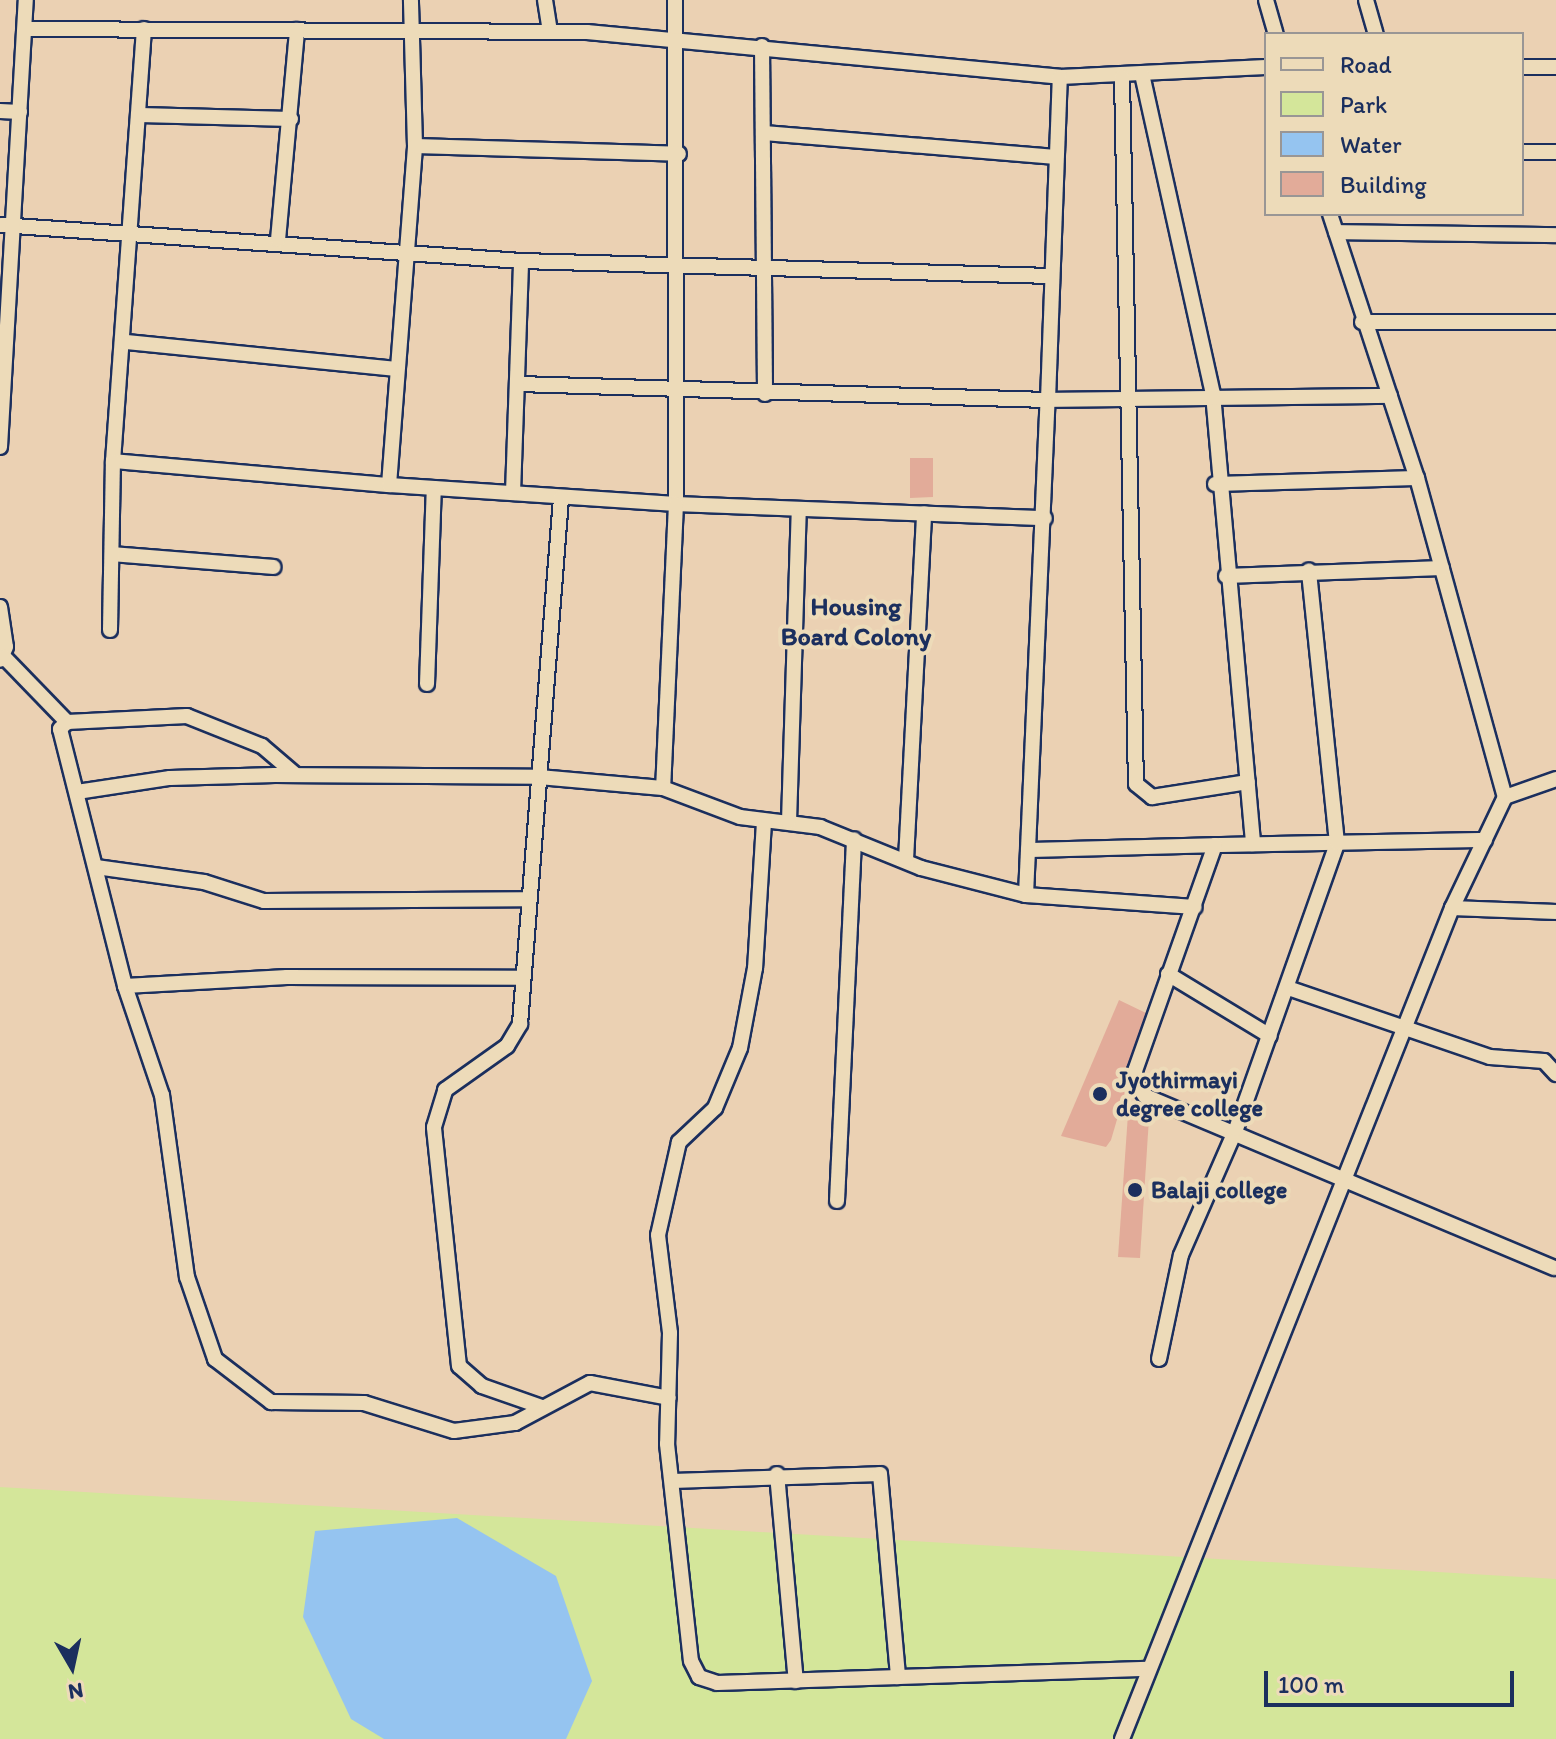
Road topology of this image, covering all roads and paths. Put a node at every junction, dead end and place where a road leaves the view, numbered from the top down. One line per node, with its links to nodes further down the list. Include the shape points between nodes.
1 (26, 0): 7 (street)
2 (411, 0): 10 (street)
3 (545, 0): 11 (street)
4 (675, 0): 14 (street)
5 (1266, 0): 12 (street)
6 (1366, 0): 13 (street)
7 (25, 29): 8 (street); 23 (street)
8 (144, 29): 9 (street); 24 (street)
9 (297, 30): 10 (street); 25 (street)
10 (417, 31): 11 (street); 27 (street)
11 (550, 32): 14 (street)
12 (1275, 32)
13 (1375, 32)
14 (680, 38): 15 (street); 30 (street)
15 (762, 46): 20 (street); 26 (street)
16 (1264, 67): 19 (street)
17 (1524, 67): 18 (street)
18 (1556, 67)
19 (1142, 74): 21 (street); 50 (street)
20 (1060, 77): 21 (street); 31 (street)
21 (1122, 77): 52 (street)
22 (0, 111): 23 (street)
23 (20, 112): 33 (street)
24 (140, 115): 25 (street); 34 (street)
25 (291, 119): 37 (street)
26 (764, 133): 31 (street); 40 (street)
27 (415, 146): 30 (street); 38 (street)
28 (1524, 152): 29 (street)
29 (1556, 152)
30 (679, 154): 41 (street)
31 (1056, 157): 42 (street)
32 (1331, 216): 35 (street)
33 (7, 225): 34 (street); 54 (street)
34 (134, 230): 37 (street); 45 (street)
35 (1336, 232): 36 (street); 44 (street)
36 (1556, 235)
37 (278, 240): 38 (street)
38 (404, 252): 39 (street); 46 (street)
39 (521, 261): 41 (street); 47 (street)
40 (759, 262): 41 (street); 42 (street); 49 (street)
41 (677, 265): 48 (street)
42 (1052, 276): 53 (street)
43 (1554, 320): 44 (street)
44 (1362, 322): 51 (street)
45 (126, 342): 46 (street); 55 (street)
46 (395, 369): 58 (street)
47 (518, 384): 48 (street); 60 (street)
48 (675, 393): 49 (street); 62 (street)
49 (765, 394): 53 (street)
50 (1213, 394): 51 (street); 52 (street); 57 (street)
51 (1390, 396): 56 (street)
52 (1132, 399): 53 (street); 79 (street, via 1136,784 1152,797)
53 (1048, 400): 65 (street)
54 (0, 447)
55 (113, 461): 58 (street); 66 (street)
56 (1417, 478): 57 (street); 68 (street)
57 (1215, 484): 70 (street)
58 (389, 485): 59 (street)
59 (434, 488): 60 (street); 74 (street)
60 (513, 493): 61 (street)
61 (561, 498): 62 (street); 77 (street)
62 (676, 504): 63 (street); 80 (street)
63 (799, 509): 64 (street); 84 (street)
64 (924, 513): 65 (street); 91 (street)
65 (1045, 518): 90 (street)
66 (112, 554): 67 (street); 72 (street)
67 (273, 567)
68 (1442, 568): 69 (street); 82 (street)
69 (1309, 570): 70 (street); 87 (street)
70 (1226, 576): 79 (street)
71 (0, 607): 73 (street)
72 (110, 630)
73 (2, 659): 75 (street)
74 (427, 684)
75 (67, 722): 76 (street, via 187,716 262,746); 81 (street, via 60,729)
76 (296, 775): 77 (street); 81 (street, via 170,778)
77 (539, 777): 80 (street); 94 (street)
78 (1556, 779): 82 (street)
79 (1248, 782): 88 (street)
80 (663, 788): 83 (street)
81 (77, 792): 92 (street)
82 (1505, 797): 86 (street)
83 (764, 822): 84 (street); 110 (street, via 755,968 740,1048 715,1108 679,1142 661,1212)
84 (789, 822): 85 (street)
85 (854, 839): 91 (street); 107 (street)
86 (1485, 840): 87 (street); 96 (street)
87 (1337, 843): 88 (street); 101 (street)
88 (1253, 844): 89 (street)
89 (1215, 845): 90 (street); 95 (street)
90 (1028, 850): 93 (street)
91 (906, 860): 93 (street)
92 (96, 867): 94 (street, via 204,882 264,901); 100 (street)
93 (1026, 895): 95 (street)
94 (524, 899): 99 (street)
95 (1195, 907): 98 (street)
96 (1452, 908): 97 (street); 102 (street)
97 (1556, 912)
98 (1168, 974): 103 (street); 105 (street, via 1137,1085 1145,1096)
99 (522, 978): 100 (street, via 287,977); 111 (street, via 515,1036 445,1090 437,1105 435,1154 459,1366 482,1386)
100 (125, 986): 111 (street, via 175,1150 198,1325 232,1376 271,1402 364,1403 454,1431 488,1432)
101 (1288, 988): 102 (street); 103 (street)
102 (1402, 1030): 104 (street, via 1490,1057 1544,1061); 106 (street)
103 (1270, 1036): 105 (street)
104 (1556, 1074)
105 (1236, 1129): 106 (street); 109 (street, via 1181,1255)
106 (1349, 1176): 108 (street, via 1434,1221); 114 (street)
107 (837, 1201)
108 (1554, 1268)
109 (1159, 1359)
110 (669, 1398): 111 (street, via 590,1383); 113 (street)
111 (542, 1407)
112 (777, 1474): 113 (street); 115 (street, via 880,1474); 116 (street)
113 (672, 1481): 116 (street, via 691,1661 699,1677)
114 (1149, 1669): 115 (street); 117 (street)
115 (898, 1677): 116 (street)
116 (796, 1681)
117 (1122, 1739)

